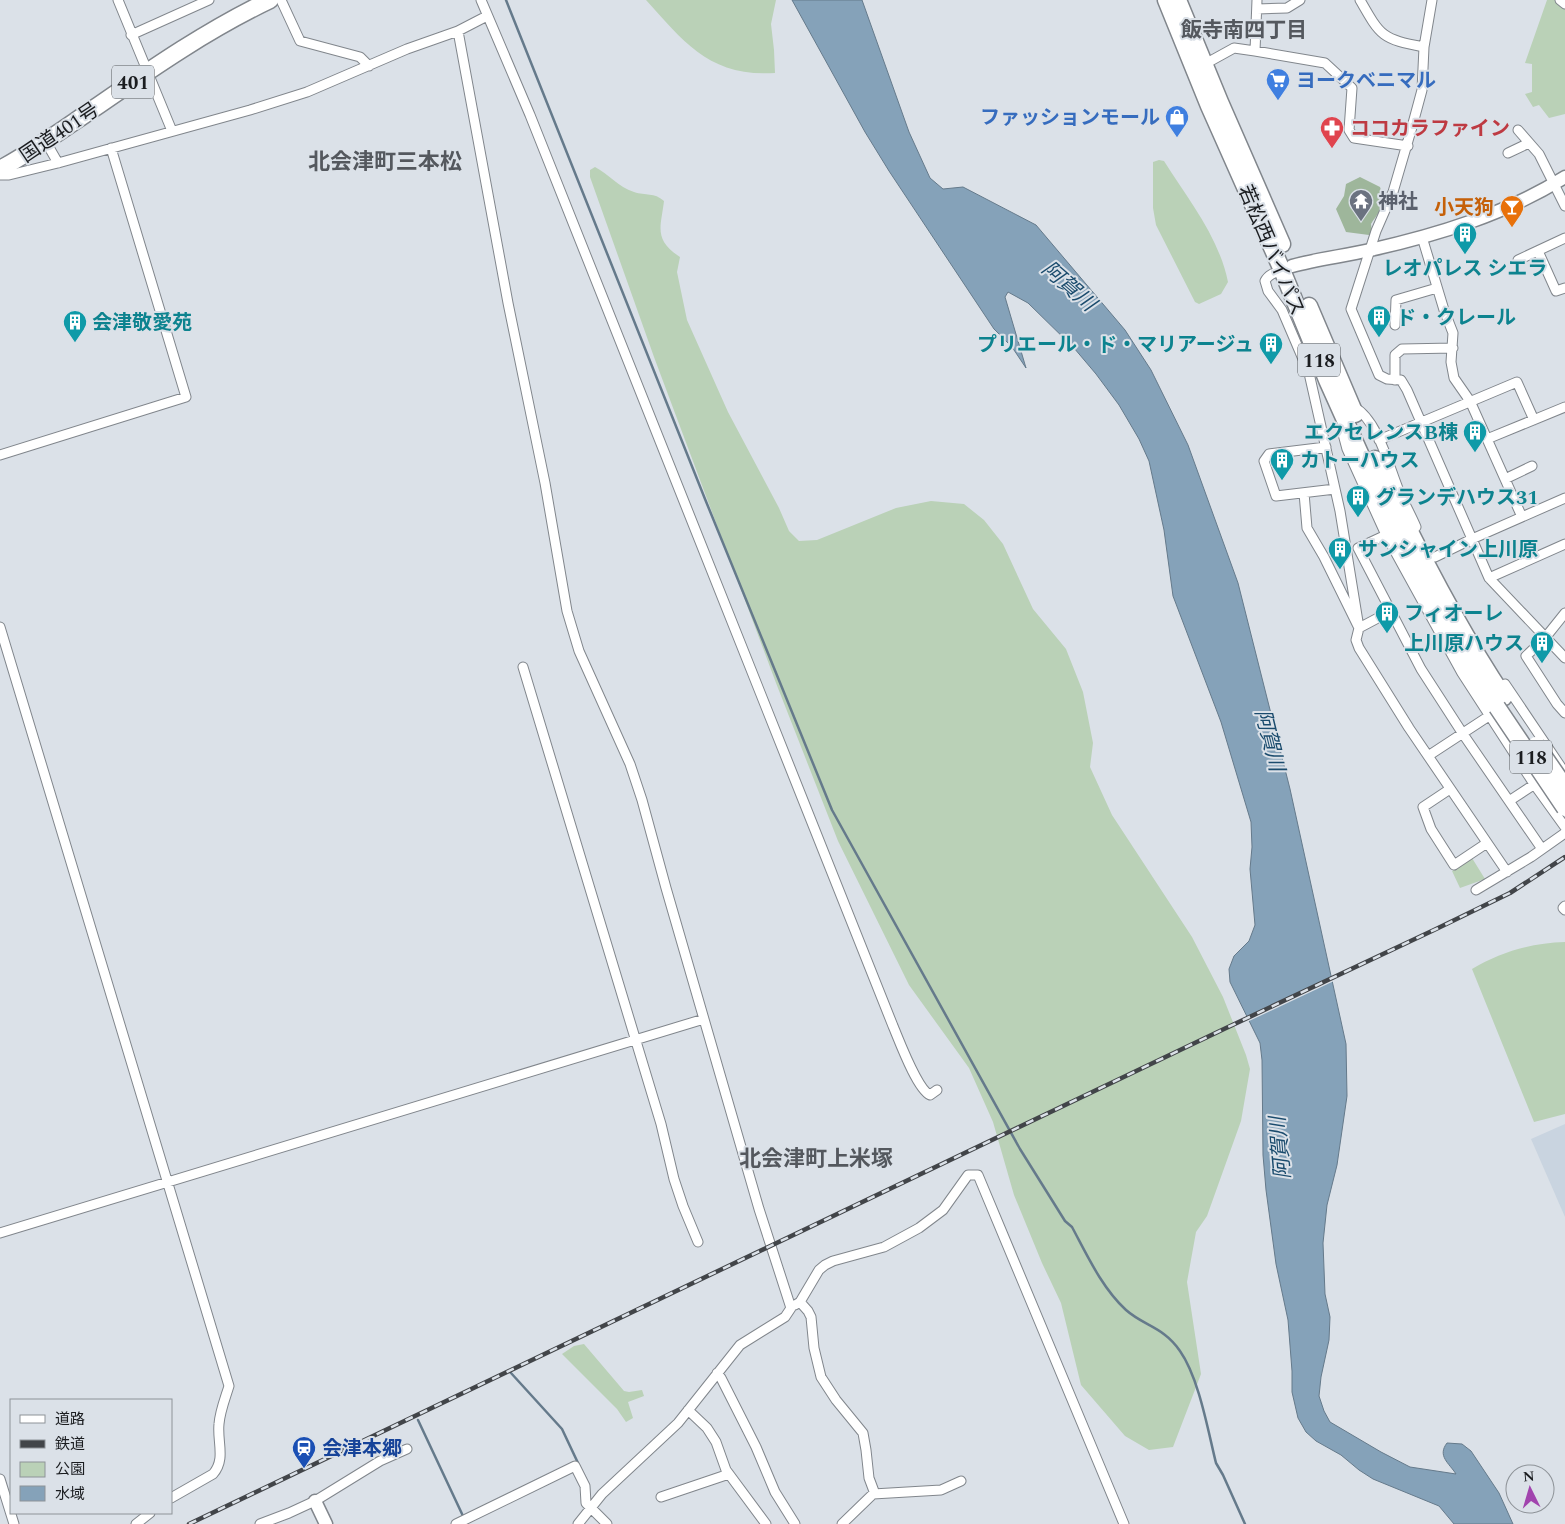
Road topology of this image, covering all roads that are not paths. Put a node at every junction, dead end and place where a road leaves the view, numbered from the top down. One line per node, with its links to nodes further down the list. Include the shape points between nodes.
1 (118, 0): 17 (street)
2 (209, 0): 17 (street)
3 (270, 0): 22 (highway, 国道401号 / 401, via 214,29)
4 (281, 0): 21 (street, via 300,41 360,57)
5 (1166, 0): 40 (highway, 若松西バイパス / 118, via 1209,106)
6 (1178, 0): 20 (highway, 若松西バイパス / 118)
7 (1300, 0): 13 (street)
8 (1360, 0): 18 (street, via 1381,33 1396,42)
9 (1432, 0): 18 (street)
10 (1560, 0): 14 (street)
11 (480, 1): 15 (street)
12 (1257, 4): 13 (street); 19 (street)
13 (1285, 4)
14 (1565, 4)
15 (487, 16): 16 (street); 97 (street, via 543,147 893,1026 925,1093 930,1095)
16 (458, 31): 21 (street); 95 (street, via 567,611 579,651 630,764)
17 (131, 35): 22 (street)
18 (1424, 46): 27 (street, via 1422,90)
19 (1256, 51): 20 (street, via 1234,48); 27 (street, via 1326,63 1352,88 1349,130 1354,138)
20 (1205, 64): 40 (highway, 若松西バイパス / 118)
21 (369, 66): 24 (street, via 307,92)
22 (148, 72): 24 (street); 25 (highway, 国道401号 / 401)
23 (1518, 130): 26 (street)
24 (172, 131): 28 (street)
25 (46, 142): 30 (street); 31 (highway, 国道401号 / 401)
26 (1529, 143): 29 (street); 33 (street)
27 (1408, 146): 37 (street)
28 (111, 148): 30 (street); 55 (street, via 186,397)
29 (1508, 153)
30 (58, 163): 32 (street)
31 (0, 169)
32 (0, 175)
33 (1560, 180): 34 (street); 35 (street, via 1487,215)
34 (1565, 206)
35 (1422, 237): 37 (street); 41 (street)
36 (1565, 238): 38 (street)
37 (1370, 250): 40 (street); 45 (street, via 1351,309 1379,375)
38 (1538, 251): 39 (street); 42 (street, via 1556,291)
39 (1518, 260)
40 (1287, 268): 47 (highway, 若松西バイパス / 118); 51 (highway, 若松西バイパス / 118, via 1327,380); 54 (street, via 1268,276 1266,288 1282,310 1309,373)
41 (1437, 288): 43 (street, via 1396,300); 44 (street, via 1453,333)
42 (1565, 288)
43 (1395, 325)
44 (1453, 348): 45 (street, via 1402,349 1395,355); 46 (street, via 1454,378)
45 (1394, 380): 50 (street, via 1403,383)
46 (1470, 401): 49 (street, via 1517,382); 50 (street); 52 (street)
47 (1351, 406): 53 (street, via 1364,414); 76 (highway, 若松西バイパス / 118, via 1423,558)
48 (1565, 407): 49 (street)
49 (1534, 420): 52 (street)
50 (1420, 423): 53 (street); 63 (street)
51 (1350, 429): 62 (street, via 1343,434 1347,448); 76 (highway, 若松西バイパス / 118, via 1403,549 1466,660)
52 (1487, 439): 57 (street)
53 (1379, 440): 76 (street, via 1399,492 1435,565 1492,664)
54 (1326, 447): 58 (street); 59 (street, via 1269,454 1264,461 1276,496)
55 (0, 455)
56 (1532, 466): 57 (street)
57 (1505, 479): 61 (street)
58 (1334, 489): 59 (street); 66 (street)
59 (1304, 493): 72 (street, via 1307,528)
60 (1565, 498): 61 (street)
61 (1522, 517): 63 (street)
62 (1386, 536): 65 (street); 76 (street, via 1462,674)
63 (1472, 539): 67 (street); 68 (street)
64 (1565, 544): 68 (street)
65 (1358, 548): 66 (street); 69 (street)
66 (1347, 552): 72 (street)
67 (1435, 557)
68 (1489, 578): 73 (street)
69 (1391, 611): 72 (street); 79 (street, via 1421,669)
70 (1565, 613): 73 (street)
71 (0, 627): 98 (street)
72 (1358, 628): 80 (street, via 1356,640 1359,648)
73 (1544, 638): 74 (street); 77 (street, via 1526,656)
74 (1565, 658)
75 (523, 667): 96 (street)
76 (1503, 707): 78 (street); 78 (street); 79 (street); 81 (street); 83 (highway, 若松西バイパス / 118, bridge); 86 (highway, 若松西バイパス / 118, bridge)
77 (1565, 712)
78 (1494, 724): 82 (street)
79 (1463, 734): 80 (street); 85 (street)
80 (1428, 756): 84 (street)
81 (1563, 766): 82 (street)
82 (1534, 784): 85 (street); 87 (street)
83 (1565, 787)
84 (1450, 788): 89 (street); 89 (street, via 1423,806 1431,829 1454,865)
85 (1509, 801): 90 (street)
86 (1565, 808)
87 (1565, 827)
88 (1565, 834): 90 (street)
89 (1487, 843): 91 (street)
90 (1542, 849): 91 (street)
91 (1507, 872): 92 (street)
92 (1476, 890)
93 (1565, 906): 94 (street)
94 (1565, 910)
95 (704, 1019): 96 (street); 102 (street)
96 (636, 1040): 98 (street); 100 (street, via 662,1124 674,1180)
97 (938, 1090)
98 (168, 1183): 99 (street); 110 (street, via 229,1386 218,1425 221,1460 218,1468)
99 (0, 1233)
100 (698, 1242)
101 (800, 1302): 102 (street); 109 (street, via 811,1317 821,1377 863,1433 869,1478); 125 (street, via 825,1265 904,1238 943,1210 968,1175 978,1175)
102 (791, 1308): 103 (street, via 785,1317 740,1345)
103 (716, 1373): 104 (street); 123 (street, via 756,1447 775,1492)
104 (688, 1410): 106 (street, via 716,1442); 113 (street)
105 (407, 1450): 112 (street, via 380,1461)
106 (729, 1474): 111 (street); 122 (street)
107 (0, 1478): 114 (street)
108 (960, 1481): 109 (street, via 941,1490)
109 (875, 1494): 124 (street)
110 (172, 1497)
111 (661, 1497)
112 (315, 1501): 117 (street); 118 (street)
113 (590, 1508): 119 (street, via 586,1503 585,1486 575,1466); 120 (street); 121 (street)
114 (10, 1511)
115 (149, 1514): 116 (street)
116 (136, 1524)
117 (260, 1524)
118 (326, 1524)
119 (456, 1524)
120 (578, 1524)
121 (607, 1524)
122 (766, 1524)
123 (795, 1524)
124 (842, 1524)
125 (1124, 1524)

